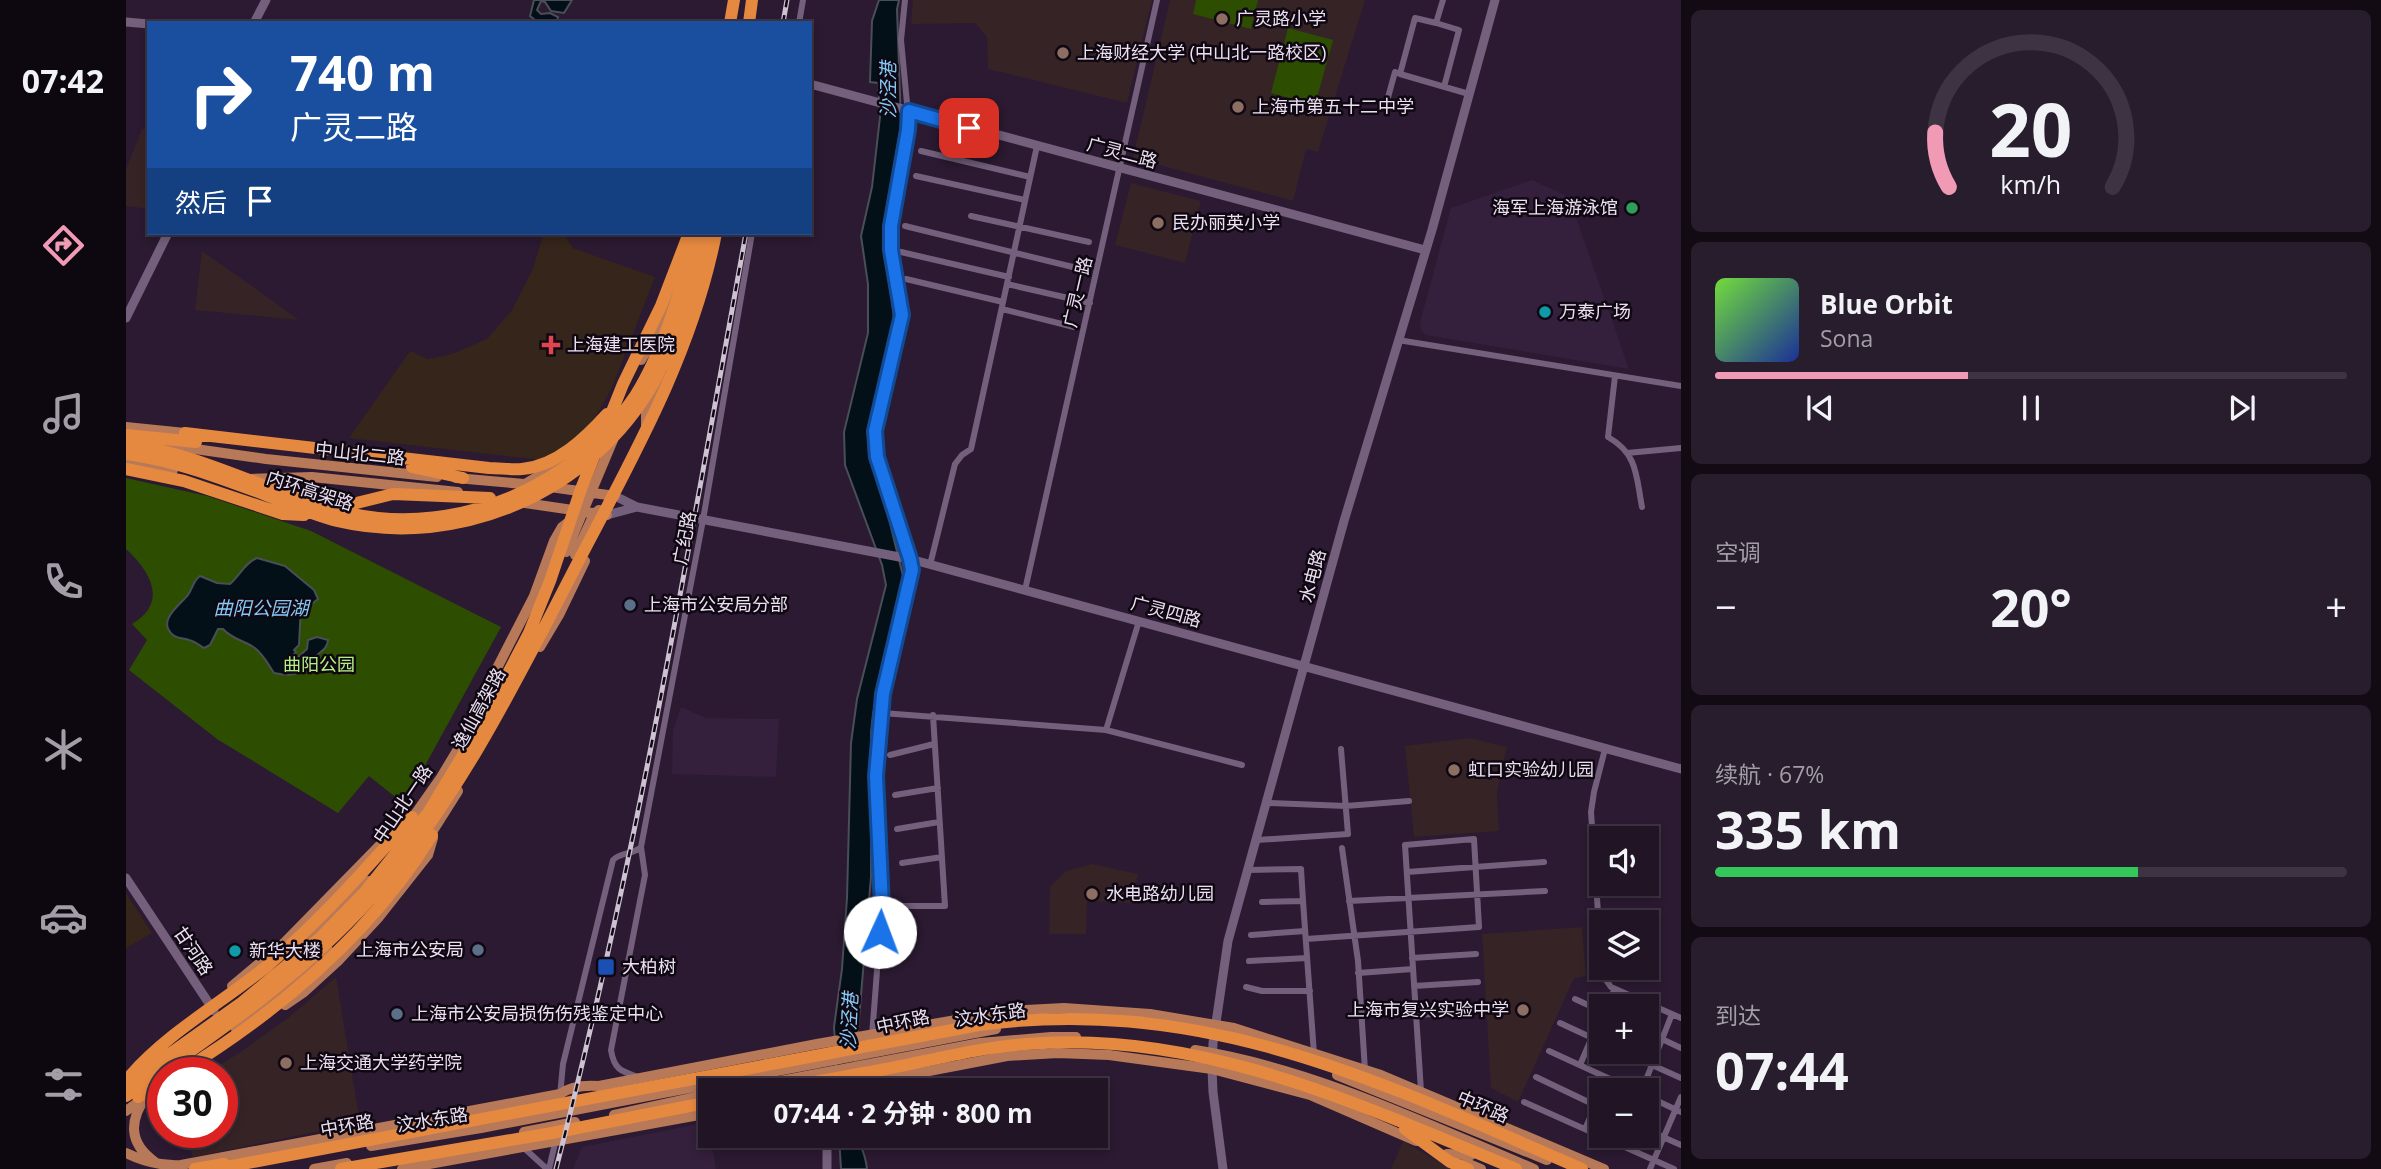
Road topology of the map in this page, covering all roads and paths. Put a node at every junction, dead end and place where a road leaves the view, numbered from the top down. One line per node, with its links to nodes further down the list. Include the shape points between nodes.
1 (266, 0): 10 (main road)
2 (728, 0): 11 (main road)
3 (737, 0): 12 (highway)
4 (754, 0): 13 (highway)
5 (803, 0): 14 (street)
6 (905, 0): 23 (street, via 901,40)
7 (1157, 0): 26 (street, 广灵一路)
8 (1443, 0): 16 (street)
9 (1495, 0): 21 (main road, 水电路)
10 (255, 21)
11 (724, 21)
12 (733, 21)
13 (751, 21)
14 (799, 21)
15 (126, 22): 17 (main road)
16 (1436, 23): 18 (street, via 1415,18); 20 (street, via 1459,30)
17 (147, 24)
18 (1400, 74): 20 (street); 22 (street, via 1395,72)
19 (812, 85): 23 (main road, 广灵二路)
20 (1444, 87): 21 (street)
21 (1469, 94): 42 (main road, 水电路)
22 (1387, 101)
23 (905, 110): 24 (main road, 广灵二路); 78 (street, via 908,130 891,226 902,315 874,443)
24 (1037, 146): 26 (main road, 广灵二路); 28 (street)
25 (921, 151): 28 (street)
26 (1120, 169): 42 (main road, 广灵二路); 48 (street, 广灵一路)
27 (916, 176): 29 (street)
28 (1030, 177): 29 (street)
29 (1025, 201): 32 (street)
30 (971, 216): 32 (street)
31 (905, 226): 44 (street)
32 (1020, 226): 41 (street); 44 (street)
33 (167, 235): 50 (main road)
34 (688, 235): 52 (main road, 中山北一路)
35 (688, 235): 187 (highway, 逸仙高架路, via 661,306 623,384 529,633 428,813 364,894 321,937 240,1004)
36 (695, 235): 52 (highway, 内环高架路)
37 (705, 235): 63 (highway, 内环高架路, via 672,342 626,424 567,477 507,509 450,526 366,526 297,509 178,465)
38 (718, 235): 194 (highway, 逸仙高架路, via 689,332 659,404 461,780 397,867 336,935 268,996)
39 (719, 235): 58 (highway, via 708,305)
40 (752, 235): 76 (street, 广纪路)
41 (1089, 242)
42 (1425, 250): 53 (main road, 水电路)
43 (901, 251): 47 (street)
44 (1014, 251): 45 (street); 47 (street)
45 (1081, 269)
46 (906, 279): 49 (street)
47 (1008, 280): 48 (street); 49 (street)
48 (1090, 303): 80 (street, 广灵一路)
49 (1002, 306): 51 (street); 79 (street, via 971,449 955,464)
50 (126, 318)
51 (1074, 327)
52 (663, 330): 57 (highway, via 641,370 595,427 559,457 522,469); 59 (highway, 内环高架路, via 635,396 587,450 536,486 448,516 392,519 353,514); 67 (main road, via 645,352 603,429 570,458); 68 (main road, 中山北一路)
53 (1398, 340): 54 (street); 83 (main road, 水电路)
54 (1615, 376): 55 (street); 62 (street, via 1608,436)
55 (1681, 386)
56 (126, 427): 57 (main road)
57 (186, 433): 60 (main road)
58 (646, 439): 69 (main road, 中山北一路)
59 (126, 440): 60 (main road, 中山北二路); 66 (highway, via 420,468)
60 (142, 442): 66 (main road, 中山北二路, via 410,476)
61 (1681, 448): 62 (street)
62 (1627, 453): 72 (street)
63 (126, 454)
64 (126, 461): 70 (main road, 中山北二路, via 214,480 312,477)
65 (126, 468): 70 (highway, via 184,481 283,514 312,515 393,494)
66 (463, 478): 67 (main road, 中山北二路)
67 (524, 484): 68 (main road, 中山北二路)
68 (590, 492): 69 (main road, 中山北二路); 73 (main road, 中山北一路)
69 (615, 496): 71 (main road, 广灵四路); 74 (main road, 中山北一路); 75 (main road, 中山北一路)
70 (490, 498): 73 (main road, 中山北二路)
71 (637, 507): 75 (main road, 广灵四路); 76 (main road, 广灵四路)
72 (1642, 507)
73 (582, 512): 74 (main road, 中山北二路); 98 (main road, 中山北一路, via 562,527 554,541 534,596 495,672 490,696)
74 (594, 514): 75 (main road, 中山北二路); 77 (main road, 中山北一路)
75 (606, 518): 77 (main road); 82 (main road, 中山北一路)
76 (703, 520): 78 (main road, 广灵四路); 103 (street, 广纪路)
77 (582, 542): 82 (main road, 中山北一路)
78 (907, 559): 79 (main road, 广灵四路); 84 (street, via 910,582)
79 (930, 565): 80 (main road, 广灵四路)
80 (1025, 590): 81 (main road, 广灵四路)
81 (1139, 621): 83 (main road, 广灵四路); 86 (street)
82 (539, 649): 101 (main road, 中山北一路)
83 (1306, 666): 89 (main road, 广灵四路); 96 (main road, 水电路)
84 (882, 713): 85 (street); 118 (street, via 876,776)
85 (933, 715): 86 (street); 87 (street)
86 (1106, 730): 91 (street)
87 (934, 744): 90 (street); 93 (street)
88 (1340, 749): 97 (street)
89 (1605, 749): 92 (main road, 广灵四路); 119 (street, via 1591,812)
90 (890, 755)
91 (1242, 765)
92 (1681, 769)
93 (938, 788): 94 (street); 99 (street)
94 (895, 795)
95 (1409, 801): 97 (street)
96 (1267, 803): 97 (street); 102 (main road, 水电路)
97 (1346, 806): 102 (street, via 1348,834)
98 (412, 817): 138 (main road, via 285,942); 142 (main road, 中山北一路, via 368,881 260,983); 187 (highway, via 319,919 266,967 145,1058)
99 (939, 822): 100 (street); 105 (street)
100 (897, 829)
101 (434, 832): 151 (main road, 中山北一路, via 365,913); 167 (highway, via 400,883 349,939 270,1010)
102 (1257, 840): 109 (main road, 水电路)
103 (640, 847): 175 (street, 广纪路, via 645,876 611,1050 613,1062 622,1072); 192 (street, via 612,860)
104 (1342, 848): 116 (street)
105 (942, 857): 107 (street); 118 (street, via 945,906)
106 (1544, 862): 108 (street)
107 (902, 863)
108 (1475, 867): 110 (street); 110 (street, via 1474,839 1405,845); 113 (street)
109 (1248, 870): 115 (street, via 1301,869); 147 (main road, 水电路, via 1228,941)
110 (1407, 872): 114 (street)
111 (126, 878): 138 (main road, 甘河路)
112 (1545, 891): 113 (street)
113 (1477, 894): 114 (street); 120 (street, via 1479,927)
114 (1408, 898): 116 (street); 120 (street)
115 (1303, 901): 117 (street); 122 (street)
116 (1349, 901): 123 (street)
117 (1262, 902)
118 (882, 906): 150 (street)
119 (1598, 910)
120 (1411, 932): 123 (street); 126 (street)
121 (1251, 935): 122 (street)
122 (1305, 935): 123 (street); 125 (street)
123 (1354, 936): 129 (street)
124 (1476, 954): 126 (street)
125 (1307, 958): 127 (street); 135 (street)
126 (1412, 958): 128 (street)
127 (1249, 961)
128 (1413, 969): 129 (street); 132 (street)
129 (1359, 973): 173 (street)
130 (1607, 980): 134 (street)
131 (1478, 982): 132 (street)
132 (1414, 986): 144 (street)
133 (1245, 987): 135 (street)
134 (1615, 989): 136 (street); 143 (street)
135 (1310, 991): 164 (street)
136 (1612, 994)
137 (1575, 999): 139 (street)
138 (209, 1004): 142 (main road, 甘河路); 148 (main road)
139 (1589, 1007)
140 (1044, 1009): 147 (main road, 汶水东路, via 1150,1014); 149 (main road); 150 (main road, 汶水东路)
141 (1479, 1011): 144 (street)
142 (216, 1014): 148 (main road, 中山北一路); 151 (main road, 甘河路)
143 (1672, 1014): 145 (street); 156 (street)
144 (1416, 1016): 189 (street)
145 (1681, 1018)
146 (1560, 1023): 152 (street)
147 (1216, 1024): 155 (main road, 水电路); 164 (main road, 汶水东路)
148 (199, 1026): 187 (main road, 中山北一路)
149 (1020, 1026): 155 (main road, 汶水东路, via 1111,1025); 161 (main road, 汶水东路)
150 (872, 1035): 158 (main road, 汶水东路); 161 (street)
151 (234, 1036): 166 (main road)
152 (1589, 1036)
153 (1051, 1037): 162 (main road, 汶水东路, via 1114,1039); 165 (main road); 169 (main road, 汶水东路, via 981,1043)
154 (1659, 1038): 156 (street)
155 (1214, 1039): 162 (main road, 水电路); 218 (main road, 汶水东路, via 1343,1077)
156 (1662, 1039): 159 (street); 171 (street)
157 (1589, 1042): 170 (street)
158 (817, 1044): 163 (main road, 汶水东路); 168 (main road)
159 (1681, 1048)
160 (1549, 1051): 170 (street)
161 (875, 1052): 168 (main road, 汶水东路); 169 (street)
162 (1213, 1053): 172 (main road, 水电路); 188 (main road, 汶水东路)
163 (765, 1054): 175 (main road, 汶水东路); 177 (main road)
164 (1314, 1054): 173 (main road, 汶水东路)
165 (1023, 1055): 172 (main road, via 1110,1055); 183 (main road)
166 (199, 1057)
167 (201, 1057)
168 (819, 1063): 174 (main road); 178 (main road, 汶水东路)
169 (874, 1064): 174 (main road, 汶水东路); 182 (street)
170 (1580, 1065): 184 (street)
171 (1651, 1065): 185 (street); 186 (street)
172 (1212, 1069): 206 (main road, via 1310,1095); 237 (main road, 水电路)
173 (1365, 1070): 189 (main road, 汶水东路)
174 (821, 1074): 179 (main road, 汶水东路); 180 (main road)
175 (640, 1077): 192 (main road, 汶水东路, via 568,1088)
176 (1536, 1077): 199 (street)
177 (750, 1078)
178 (769, 1078)
179 (793, 1078)
180 (822, 1078)
181 (834, 1078): 208 (highway, via 995,1048 1096,1043 1269,1072)
182 (869, 1078)
183 (893, 1078)
184 (1608, 1078)
185 (1646, 1078)
186 (1681, 1078)
187 (126, 1081)
188 (1320, 1082): 206 (main road); 225 (main road, 汶水东路)
189 (1421, 1091): 202 (main road, 汶水东路)
190 (147, 1092): 200 (highway)
191 (698, 1092): 205 (main road, 汶水东路)
192 (559, 1094): 205 (street); 211 (main road, 汶水东路)
193 (147, 1095): 203 (main road); 227 (main road, via 133,1128 144,1153)
194 (126, 1096)
195 (698, 1096): 210 (main road, 汶水东路)
196 (1681, 1097): 204 (street)
197 (1524, 1102): 212 (street)
198 (1659, 1102): 204 (street)
199 (1589, 1103)
200 (126, 1104)
201 (698, 1104): 233 (highway)
202 (1464, 1109): 218 (main road); 245 (main road, 汶水东路)
203 (126, 1111)
204 (1678, 1111): 215 (street)
205 (559, 1112): 210 (street); 216 (main road, 汶水东路)
206 (1345, 1112): 214 (main road)
207 (698, 1115): 217 (main road)
208 (1388, 1116): 239 (highway); 241 (highway)
209 (1589, 1122): 212 (street)
210 (558, 1125): 217 (street); 232 (main road, 汶水东路)
211 (378, 1128): 216 (main road); 227 (main road, 汶水东路, via 181,1165)
212 (1585, 1129): 226 (street)
213 (1659, 1136): 215 (street)
214 (1405, 1137): 223 (main road); 238 (street)
215 (1663, 1138): 219 (street); 226 (street)
216 (410, 1139): 231 (main road, 汶水东路)
217 (555, 1143): 220 (main road); 235 (street)
218 (1510, 1145): 243 (main road, 汶水东路)
219 (1681, 1145)
220 (524, 1148): 234 (main road); 235 (street)
221 (827, 1148): 236 (main road)
222 (126, 1153): 227 (main road, 汶水东路)
223 (1447, 1154): 225 (main road); 240 (main road)
224 (276, 1156): 229 (highway); 230 (highway, 中环路); 244 (highway, 中环路, via 979,1025 1090,1018 1157,1023 1278,1048 1394,1088)
225 (1505, 1157): 242 (main road, 汶水东路)
226 (1653, 1160): 246 (street); 247 (street)
227 (160, 1165): 228 (main road, 汶水东路)
228 (174, 1169)
229 (195, 1169)
230 (216, 1169)
231 (237, 1169)
232 (314, 1169)
233 (341, 1169)
234 (402, 1169)
235 (548, 1169)
236 (827, 1169)
237 (1223, 1169)
238 (1459, 1169)
239 (1468, 1169)
240 (1481, 1169)
241 (1516, 1169)
242 (1534, 1169)
243 (1567, 1169)
244 (1582, 1169)
245 (1604, 1169)
246 (1650, 1169)
247 (1674, 1169)

